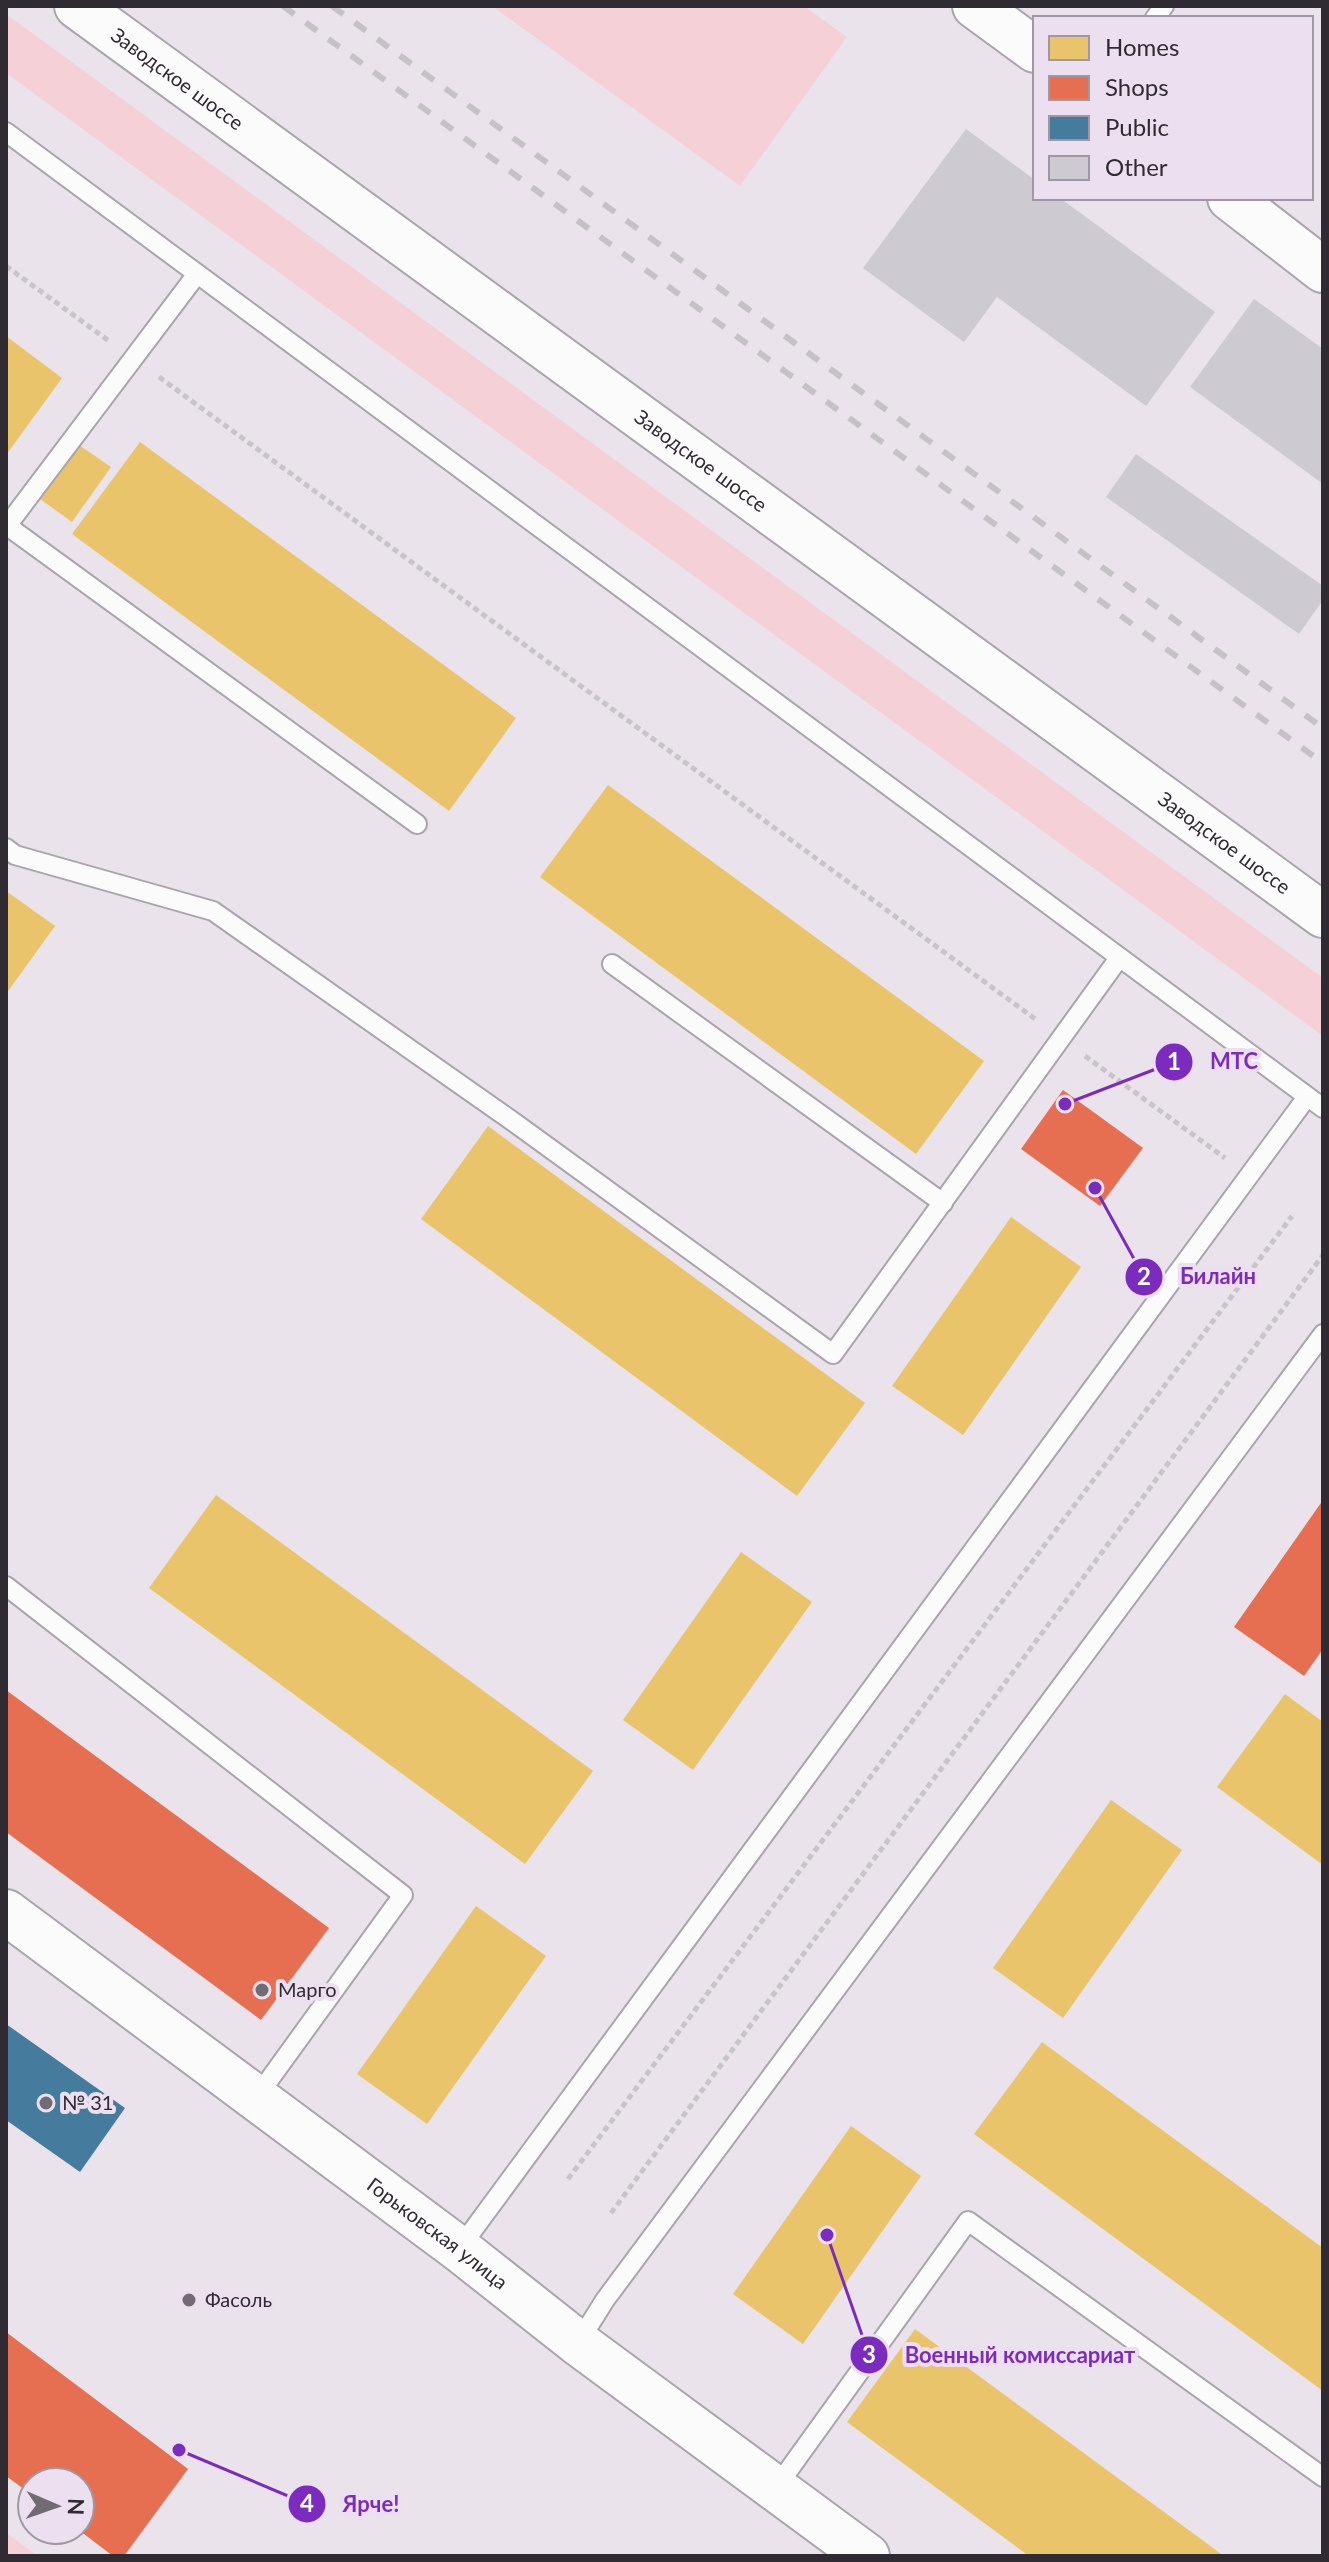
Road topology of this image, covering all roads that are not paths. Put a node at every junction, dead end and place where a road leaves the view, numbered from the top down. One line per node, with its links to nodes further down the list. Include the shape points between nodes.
1 (77, 6): 11 (main road, Заводское шоссе)
2 (975, 6): 3 (main road)
3 (1033, 49)
4 (6, 132): 7 (lane)
5 (1233, 200): 6 (main road)
6 (1323, 270)
7 (197, 274): 8 (lane); 12 (lane)
8 (6, 526): 9 (lane)
9 (417, 824)
10 (6, 848): 15 (lane, via 15,855 213,911 833,1354)
11 (1323, 915)
12 (1119, 958): 14 (lane); 15 (lane)
13 (612, 964): 15 (lane)
14 (1315, 1103): 20 (lane, via 1249,1176)
15 (943, 1203)
16 (1323, 1334): 21 (lane)
17 (6, 1586): 19 (lane, via 403,1895)
18 (6, 1912): 19 (main road, Горьковская улица)
19 (256, 2098): 20 (main road, Горьковская улица)
20 (459, 2249): 21 (main road, Горьковская улица)
21 (578, 2343): 23 (main road, Горьковская улица)
22 (1323, 2477): 23 (lane, via 968,2221)
23 (775, 2489): 24 (main road, Горьковская улица)
24 (867, 2556)

